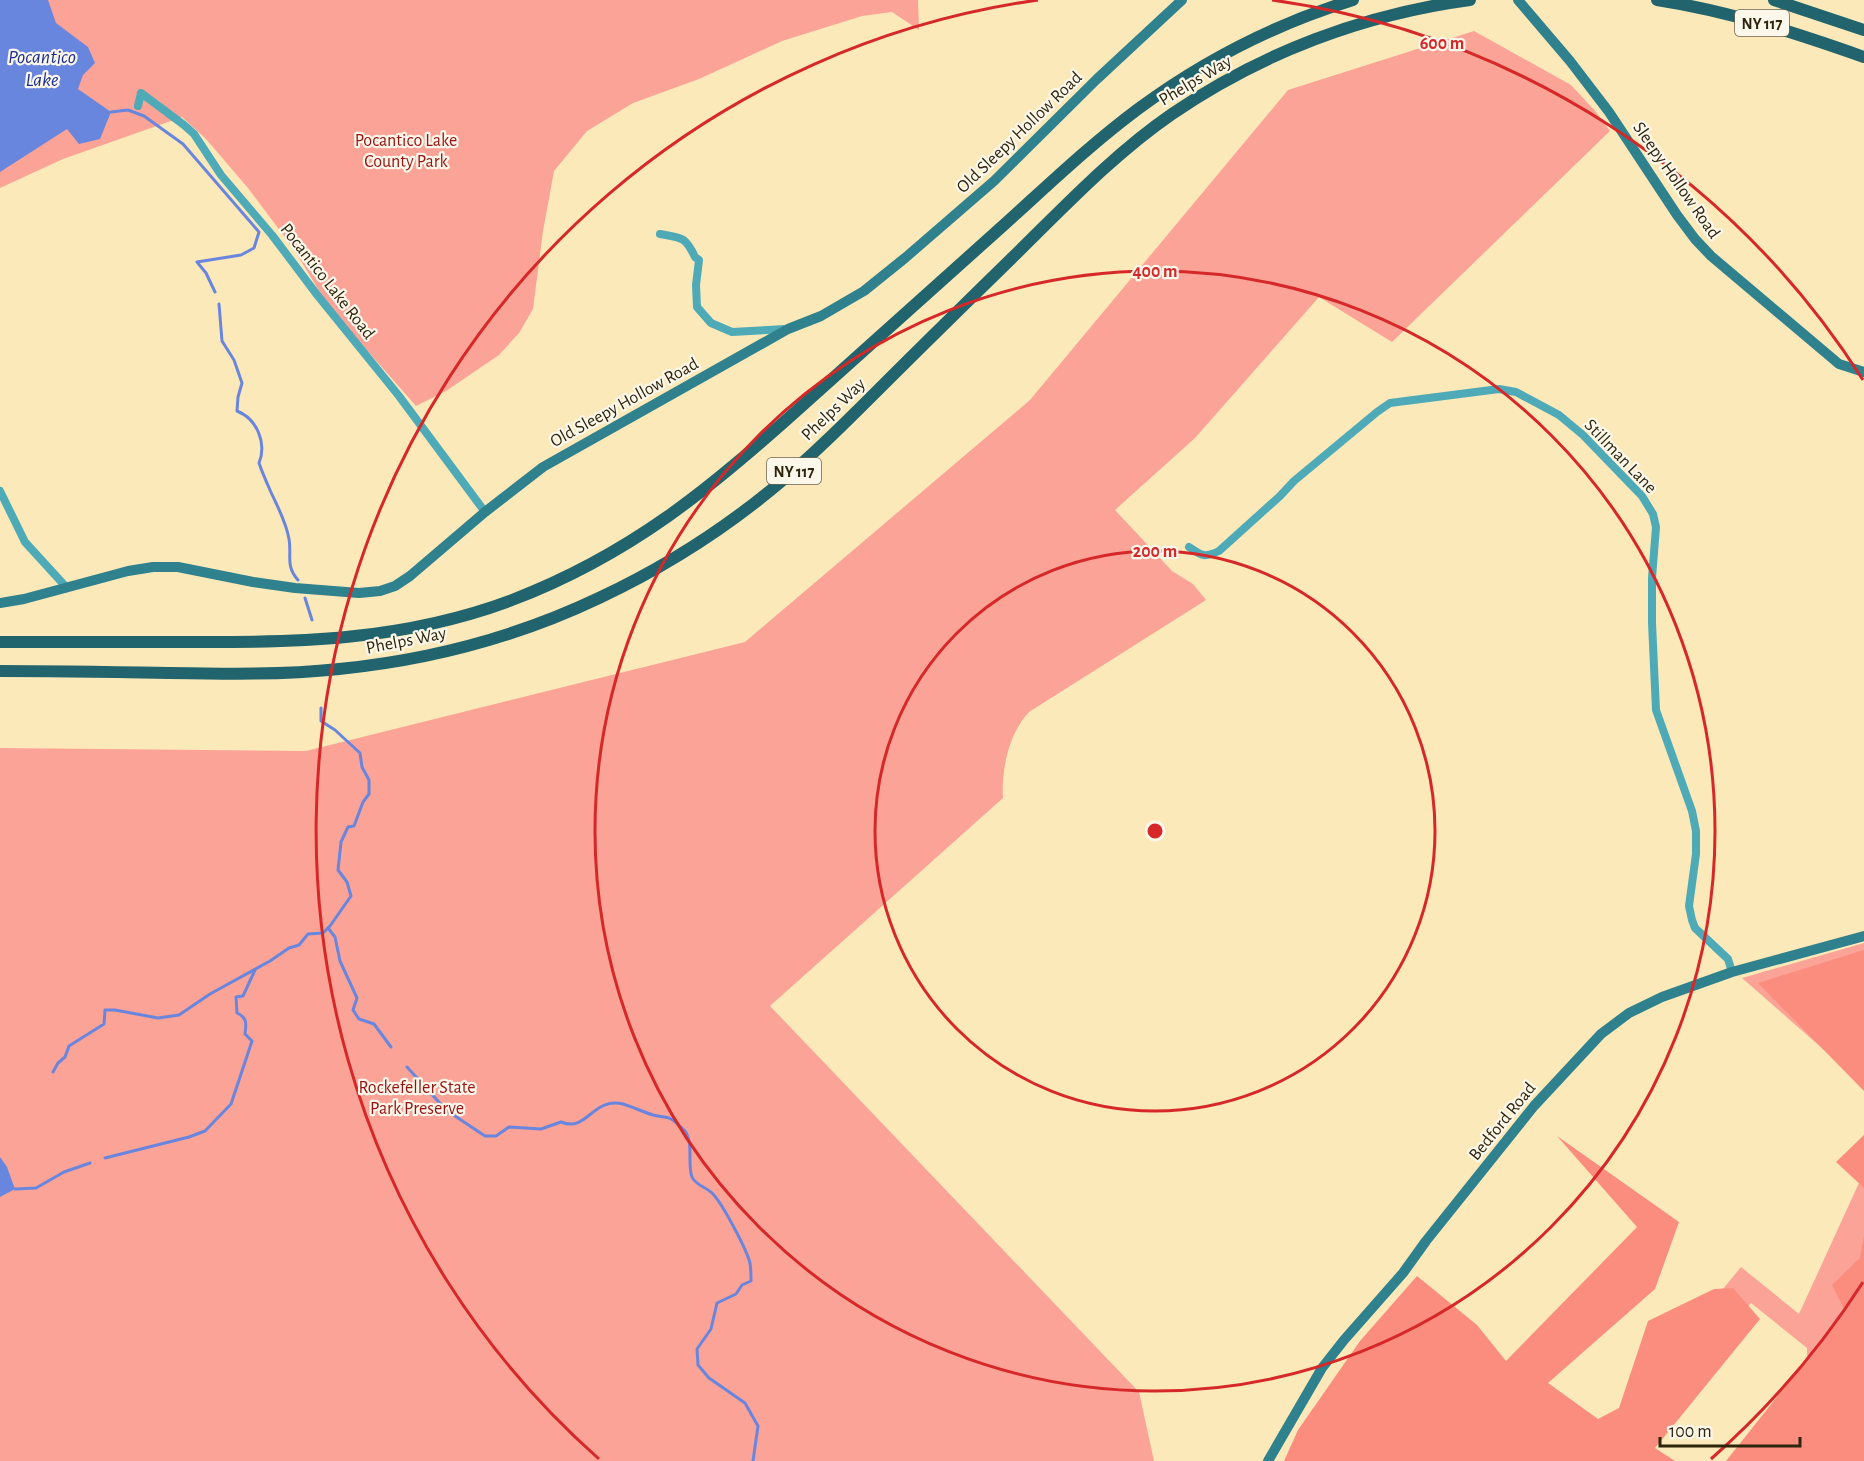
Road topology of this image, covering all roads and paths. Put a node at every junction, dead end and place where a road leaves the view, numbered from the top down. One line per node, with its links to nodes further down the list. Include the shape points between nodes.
1 (1182, 0): 11 (street, Old Sleepy Hollow Road, via 994,181 914,251 864,291 821,316)
2 (1353, 0): 18 (main road, Phelps Way / NY 117, via 1247,42 1137,110 710,486 625,546 557,581 443,621 322,640)
3 (1470, 0): 19 (main road, Phelps Way / NY 117, via 1383,17 1302,44 1235,76 1172,114 1083,188 777,485 690,548 597,599 493,639 363,666 249,674)
4 (1518, 0): 12 (street, Sleepy Hollow Road, via 1593,90 1677,215 1711,256 1839,364)
5 (1657, 0): 8 (main road, NY 117, via 1750,19)
6 (1774, 0): 7 (main road, NY 117)
7 (1864, 30)
8 (1864, 57)
9 (138, 106): 14 (street, Pocantico Lake Road, via 141,93 194,134 221,175 399,396)
10 (660, 234): 11 (street, via 686,240 691,246 699,260 697,307 711,323 732,332)
11 (788, 329): 14 (street, Old Sleepy Hollow Road, via 543,467)
12 (1864, 372)
13 (0, 491): 16 (street, via 25,542)
14 (485, 512): 16 (street, Old Sleepy Hollow Road, via 410,576 380,591 295,588 178,567 128,571)
15 (1189, 547): 21 (street, Stillman Lane, via 1199,555 1218,551 1294,481 1390,403 1499,389 1516,392 1559,415 1642,496 1653,514 1656,710 1696,831 1689,906 1695,928 1728,959)
16 (67, 588): 17 (street, Old Sleepy Hollow Road)
17 (0, 603)
18 (0, 642)
19 (0, 671)
20 (1864, 936): 21 (street, Bedford Road)
21 (1732, 972): 22 (street, Bedford Road, via 1629,1013 1580,1055 1534,1106 1403,1273 1322,1368)
22 (1268, 1461)

